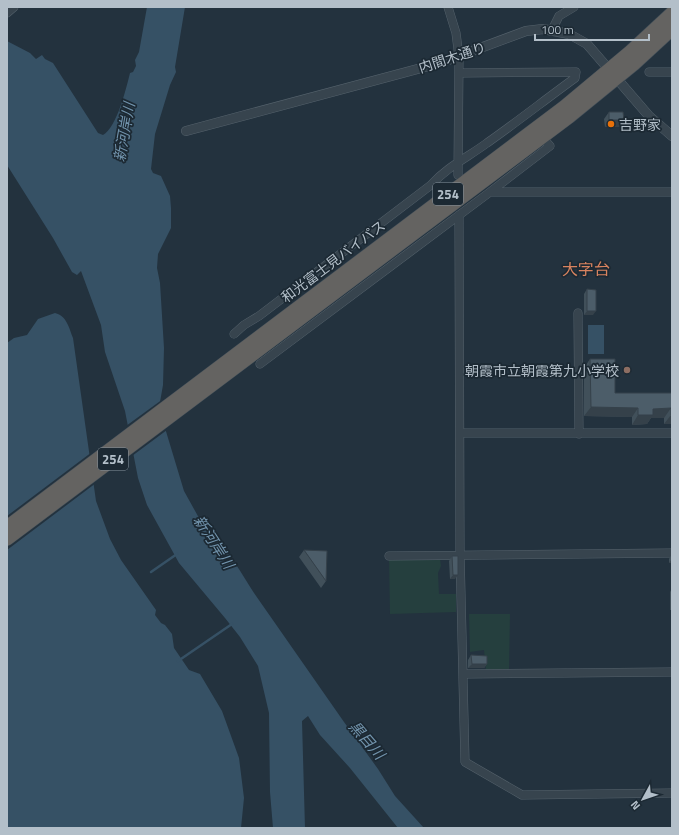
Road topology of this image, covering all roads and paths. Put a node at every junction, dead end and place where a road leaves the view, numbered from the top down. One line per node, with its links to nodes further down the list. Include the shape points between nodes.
1 (14, 7): 4 (street)
2 (448, 7): 8 (street, via 456,33)
3 (574, 7): 7 (street, via 559,16)
4 (7, 13)
5 (672, 14): 12 (highway, 和光富士見バイパス / 254)
6 (672, 29): 12 (highway, 和光富士見バイパス / 254)
7 (552, 30): 8 (street, 内間木通り, via 526,31); 12 (street, 内間木通り, via 569,34 587,44)
8 (459, 57): 11 (street); 13 (street, 内間木通り)
9 (649, 72): 10 (street)
10 (672, 72)
11 (458, 73): 16 (street); 16 (street, via 576,72 576,78)
12 (613, 74): 14 (street, 内間木通り, via 649,116); 15 (highway, 和光富士見バイパス / 254); 24 (highway, 和光富士見バイパス / 254, via 564,107)
13 (189, 130)
14 (672, 136)
15 (542, 137): 18 (street, via 550,146); 24 (highway, 和光富士見バイパス / 254)
16 (458, 162): 17 (street); 22 (street)
17 (458, 175)
18 (490, 192): 19 (street); 20 (street)
19 (672, 192)
20 (459, 215): 23 (street); 25 (street)
21 (578, 313): 27 (street)
22 (234, 334)
23 (260, 364)
24 (219, 374): 28 (highway, 和光富士見バイパス / 254); 29 (highway, 和光富士見バイパス / 254)
25 (460, 433): 27 (street); 31 (street)
26 (672, 433): 27 (street)
27 (579, 434)
28 (7, 527)
29 (7, 539)
30 (672, 553): 31 (street)
31 (460, 554): 32 (street); 34 (street)
32 (389, 556)
33 (672, 672): 34 (street)
34 (464, 674): 35 (street, via 465,762 522,795)
35 (672, 793)

